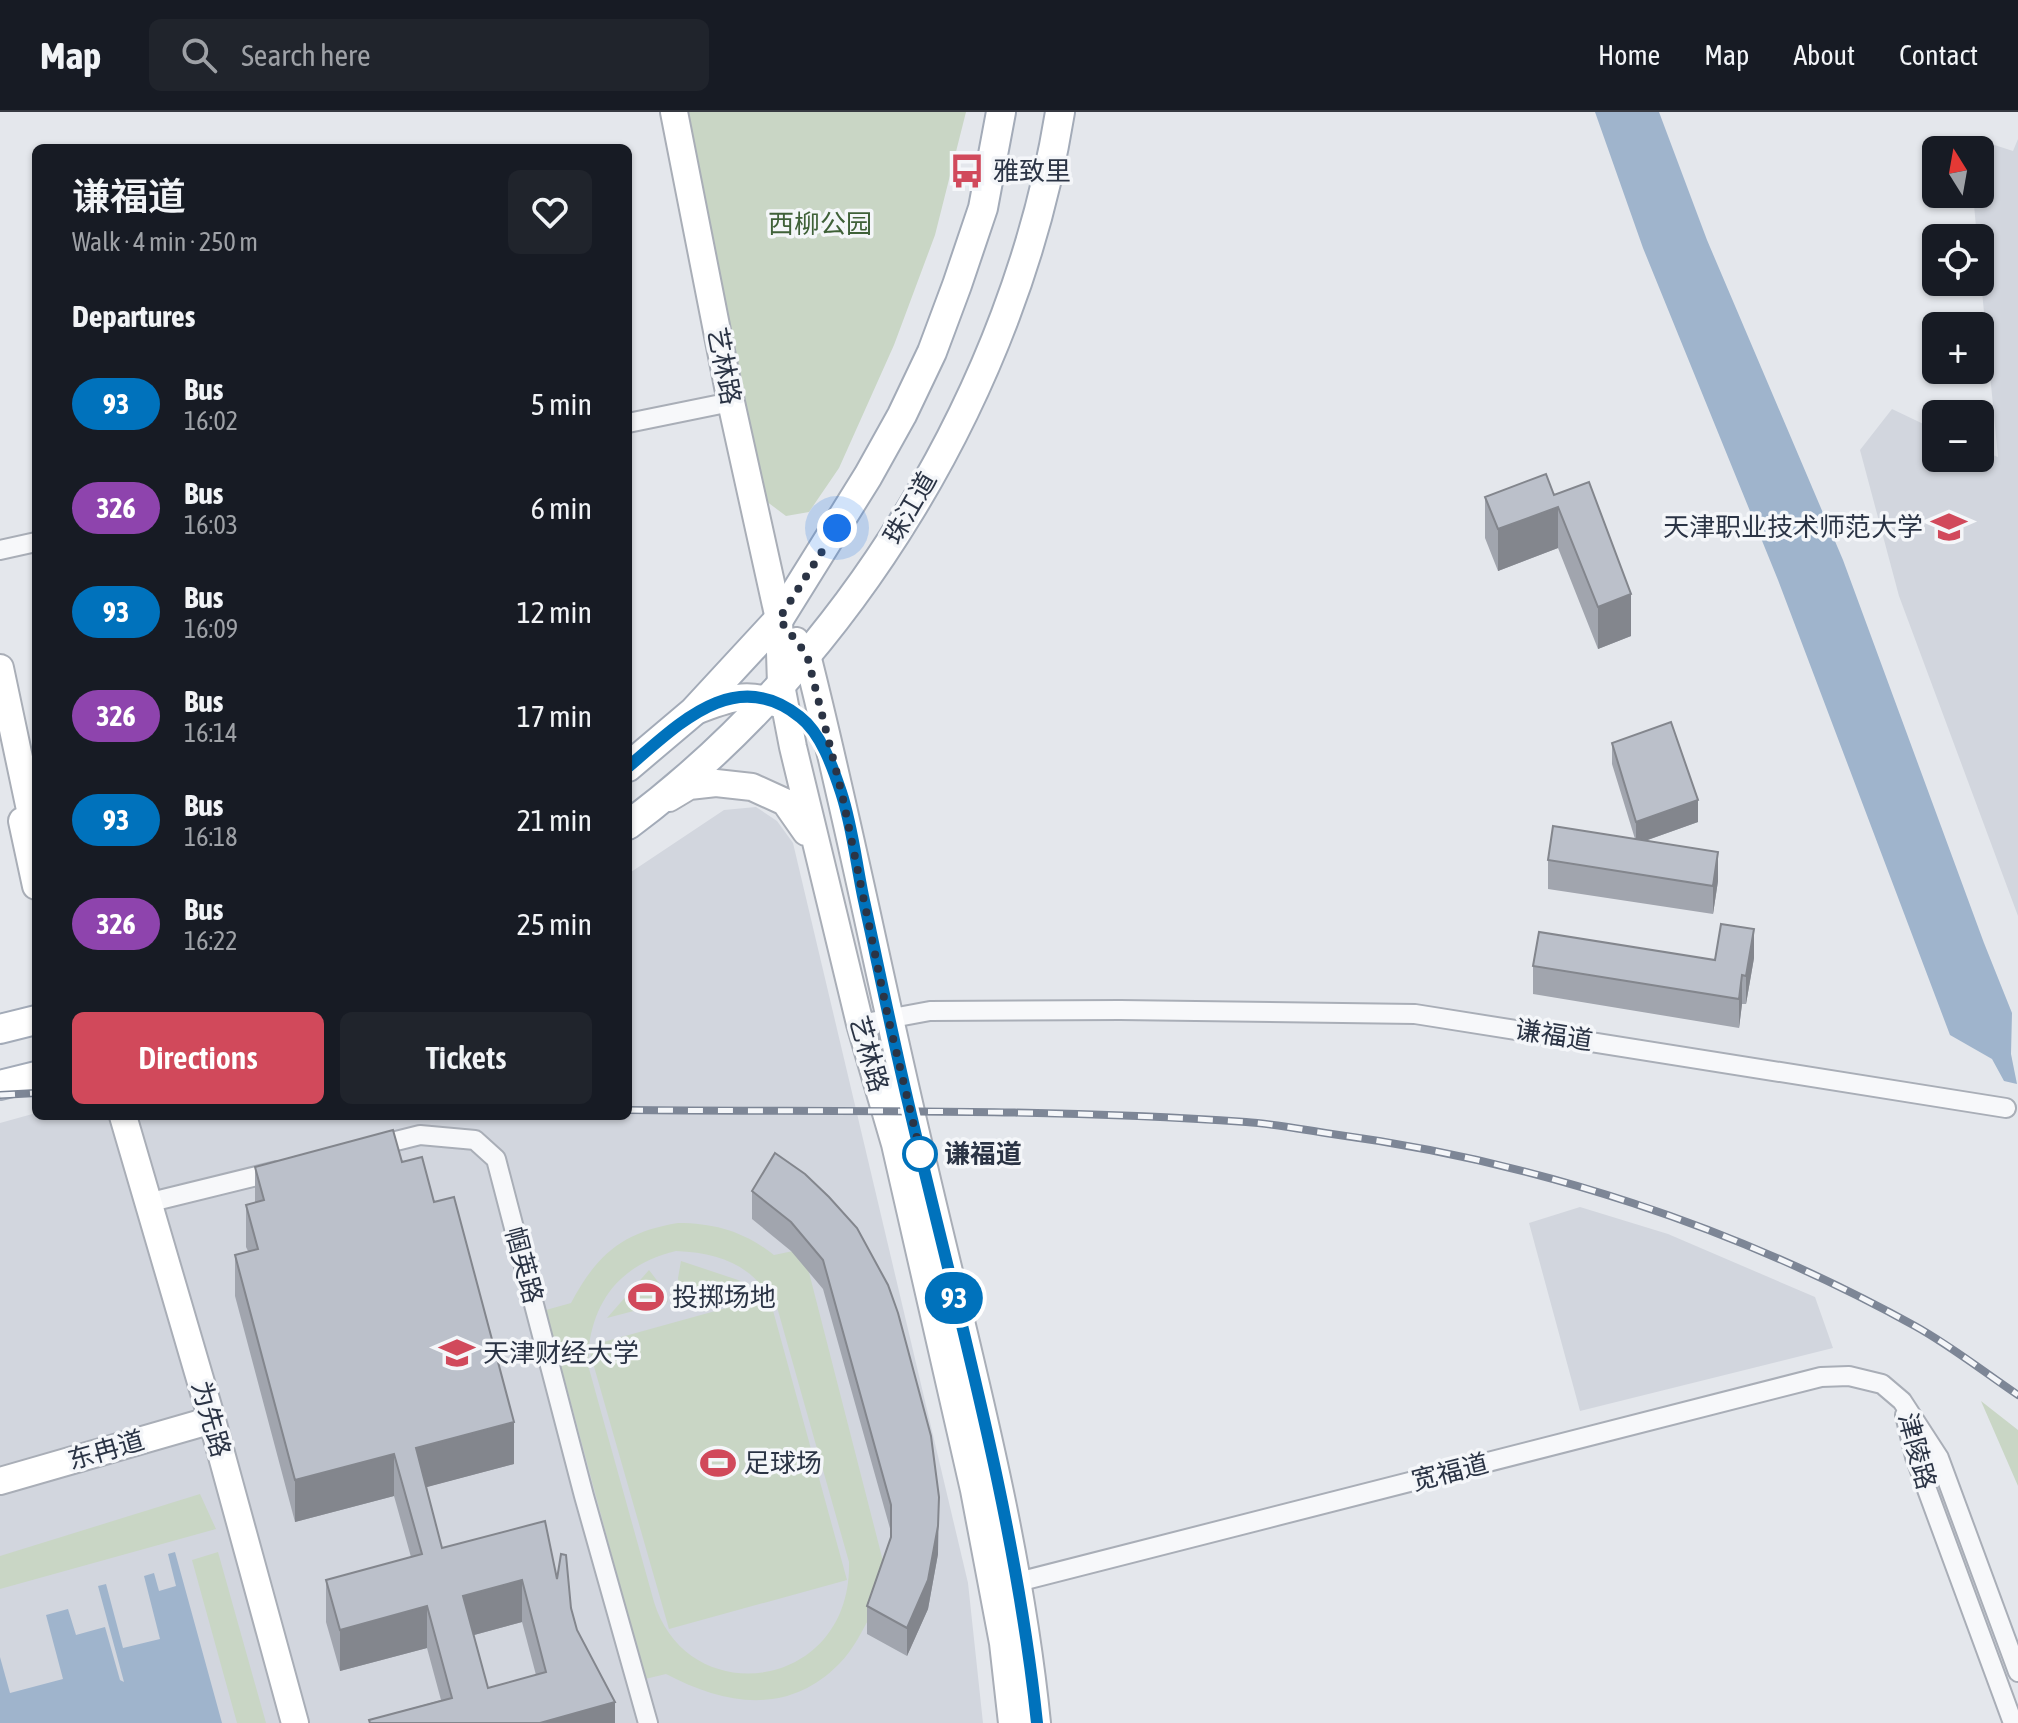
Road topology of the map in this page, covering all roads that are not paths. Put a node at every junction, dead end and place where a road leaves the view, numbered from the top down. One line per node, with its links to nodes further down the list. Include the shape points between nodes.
1 (674, 112): 4 (street, 艺林路)
2 (1001, 112): 8 (main road, 珠江道, via 983,208 932,352 875,464)
3 (1060, 112): 9 (main road, 珠江道, via 1026,261 972,397 873,568)
4 (731, 402): 5 (street); 8 (street, 艺林路)
5 (632, 422)
6 (32, 543): 7 (street)
7 (0, 550)
8 (779, 619): 9 (street, 艺林路); 11 (street, 艺林路); 12 (main road, 珠江道)
9 (807, 655): 11 (main road, 珠江道); 15 (street, 艺林路)
10 (0, 668): 17 (street)
11 (778, 697): 12 (street, via 737,697); 15 (street, via 814,735); 16 (main road, 珠江道); 18 (street, 艺林路)
12 (693, 712): 14 (main road, 珠江道)
13 (0, 716): 19 (street)
14 (632, 764)
15 (842, 794): 20 (street, 艺林路)
16 (638, 817): 18 (street, via 689,786 752,787 785,802)
17 (32, 819)
18 (819, 861): 22 (street, 艺林路)
19 (32, 867)
20 (888, 1017): 22 (street, 谦福道); 26 (street, 谦福道, via 930,1011 1415,1014); 34 (street, 艺林路, via 999,1488)
21 (32, 1021): 23 (main road)
22 (860, 1024): 34 (street, 艺林路)
23 (0, 1029)
24 (32, 1077): 25 (main road)
25 (0, 1085)
26 (2006, 1108)
27 (124, 1120): 30 (street, 为先路)
28 (359, 1151): 37 (street, 帼英路, via 420,1135 475,1140 496,1159)
29 (299, 1166): 30 (street)
30 (147, 1203): 32 (street, 为先路)
31 (1902, 1401): 34 (street, 宽福道, via 1882,1384 1849,1376 1821,1377); 35 (street, 津陵路, via 1939,1458); 40 (street, 津陵路, via 1915,1457)
32 (212, 1420): 33 (street, 东冉道); 36 (street, 为先路)
33 (0, 1481)
34 (1006, 1585): 38 (street, 艺林路); 39 (street, 艺林路)
35 (2018, 1672)
36 (295, 1723)
37 (648, 1723)
38 (1012, 1723)
39 (1037, 1723)
40 (2013, 1723)

